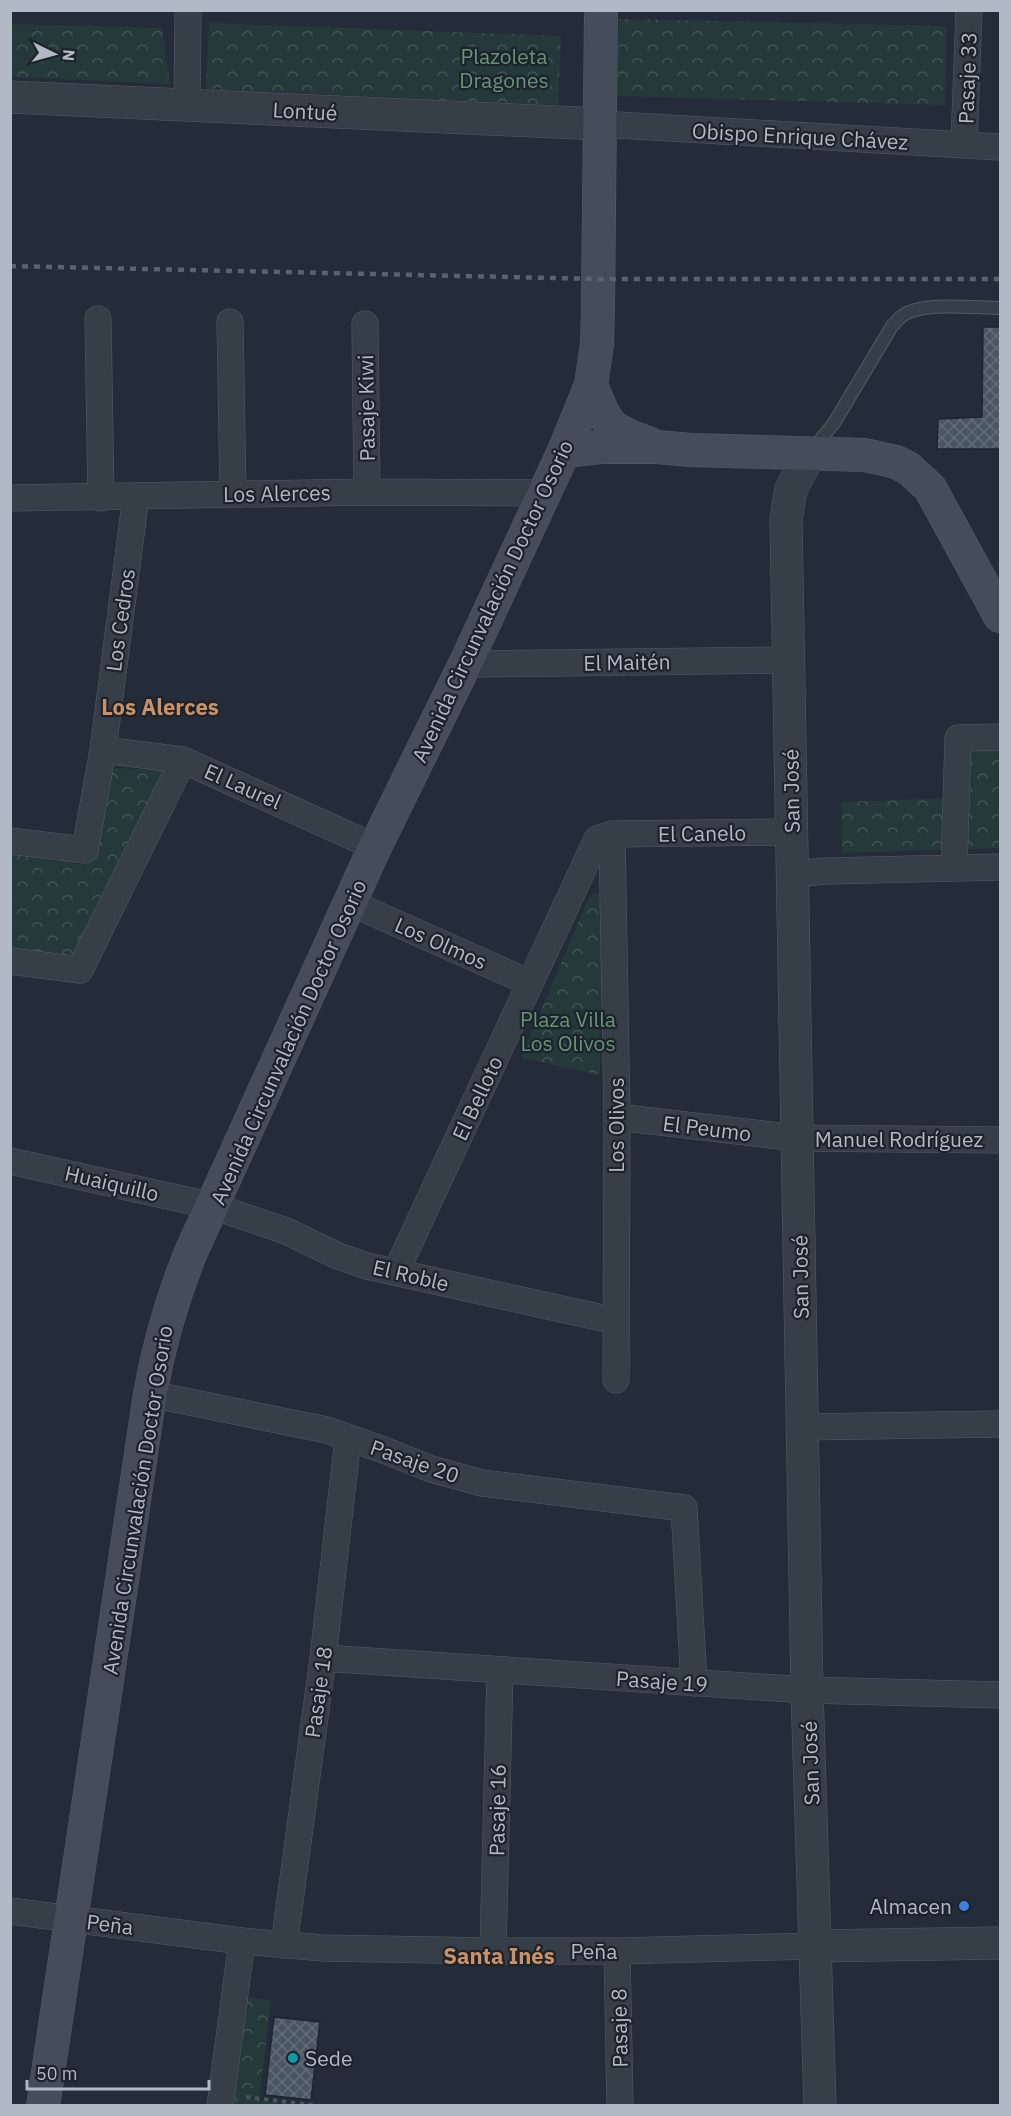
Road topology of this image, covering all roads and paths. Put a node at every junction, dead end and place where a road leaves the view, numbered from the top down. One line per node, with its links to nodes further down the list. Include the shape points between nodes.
1 (188, 10): 5 (street)
2 (601, 10): 6 (main road, Avenida Circunvalación Doctor Osorio)
3 (969, 10): 7 (street, Pasaje 33)
4 (10, 97): 5 (street, Lontué)
5 (188, 105): 6 (street, Lontué)
6 (600, 124): 7 (street, Obispo Enrique Chávez); 13 (main road, Avenida Circunvalación Doctor Osorio, via 597,332)
7 (964, 145): 8 (street, Obispo Enrique Chávez)
8 (1000, 147)
9 (1000, 308): 16 (lane, via 917,309 902,315 891,326 834,423)
10 (98, 319): 22 (street)
11 (230, 322): 19 (street)
12 (364, 324): 17 (street, Pasaje Kiwi)
13 (591, 385): 14 (main road, via 608,424 620,433); 15 (main road, Avenida Circunvalación Doctor Osorio)
14 (657, 447): 15 (main road); 16 (main road)
15 (564, 451): 18 (main road, Avenida Circunvalación Doctor Osorio)
16 (810, 454): 23 (main road, via 885,458 920,477 930,488); 25 (street, San José, via 791,489 786,520)
17 (367, 492): 18 (street, Los Alerces); 19 (street, Los Alerces)
18 (544, 493): 24 (main road, Avenida Circunvalación Doctor Osorio)
19 (233, 494): 20 (street, Los Alerces)
20 (136, 496): 22 (street, Los Alerces); 27 (street, Los Cedros)
21 (10, 498): 22 (street, Los Alerces)
22 (100, 498)
23 (1000, 616)
24 (467, 660): 25 (street, El Maitén, via 479,664); 32 (main road, Avenida Circunvalación Doctor Osorio)
25 (789, 660): 29 (street, San José)
26 (1000, 737): 34 (street, via 958,738)
27 (103, 750): 28 (street, El Laurel); 31 (street, Los Cedros, via 85,850)
28 (183, 760): 32 (street, El Laurel); 37 (street, via 80,970)
29 (792, 832): 30 (street, El Canelo); 35 (street, San José)
30 (612, 834): 38 (street, El Belloto, via 597,839); 39 (street, Los Olivos)
31 (10, 841)
32 (375, 847): 36 (main road, Avenida Circunvalación Doctor Osorio)
33 (1000, 867): 34 (street)
34 (954, 868): 35 (street)
35 (793, 874): 40 (street, San José)
36 (351, 903): 38 (street, Los Olmos); 43 (main road, Avenida Circunvalación Doctor Osorio)
37 (10, 961)
38 (530, 983): 44 (street, El Belloto)
39 (617, 1117): 40 (street, El Peumo); 45 (street, Los Olivos)
40 (797, 1138): 41 (street, Manuel Rodríguez); 49 (street, San José)
41 (1000, 1140)
42 (10, 1161): 43 (street, Huaiquillo)
43 (213, 1206): 44 (street, El Roble, via 286,1231 338,1256); 47 (main road, Avenida Circunvalación Doctor Osorio, via 168,1312)
44 (396, 1272): 45 (street, El Roble)
45 (616, 1321): 46 (street, Los Olivos)
46 (616, 1380)
47 (150, 1394): 50 (street, Pasaje 20, via 327,1430); 57 (main road, Avenida Circunvalación Doctor Osorio)
48 (1000, 1424): 49 (street)
49 (802, 1426): 54 (street, San José)
50 (348, 1438): 51 (street, Pasaje 18); 53 (street, Pasaje 20, via 482,1483 684,1508)
51 (323, 1658): 52 (street, Pasaje 19); 60 (street, Pasaje 18)
52 (500, 1670): 53 (street, Pasaje 19); 62 (street, Pasaje 16)
53 (693, 1683): 54 (street, Pasaje 19)
54 (807, 1690): 55 (street, Pasaje 19); 61 (street, San José)
55 (1000, 1695)
56 (10, 1911): 57 (street, Peña)
57 (70, 1919): 58 (street, Peña); 65 (main road, Avenida Circunvalación Doctor Osorio)
58 (242, 1941): 60 (street, Peña); 64 (street)
59 (1000, 1944): 61 (street, Peña)
60 (284, 1946): 62 (street, Peña)
61 (816, 1946): 63 (street, Peña); 68 (street, San José)
62 (493, 1951): 63 (street, Peña)
63 (617, 1951): 67 (street, Pasaje 8)
64 (221, 2100): 66 (path)
65 (43, 2106)
66 (320, 2106)
67 (620, 2106)
68 (820, 2106)

